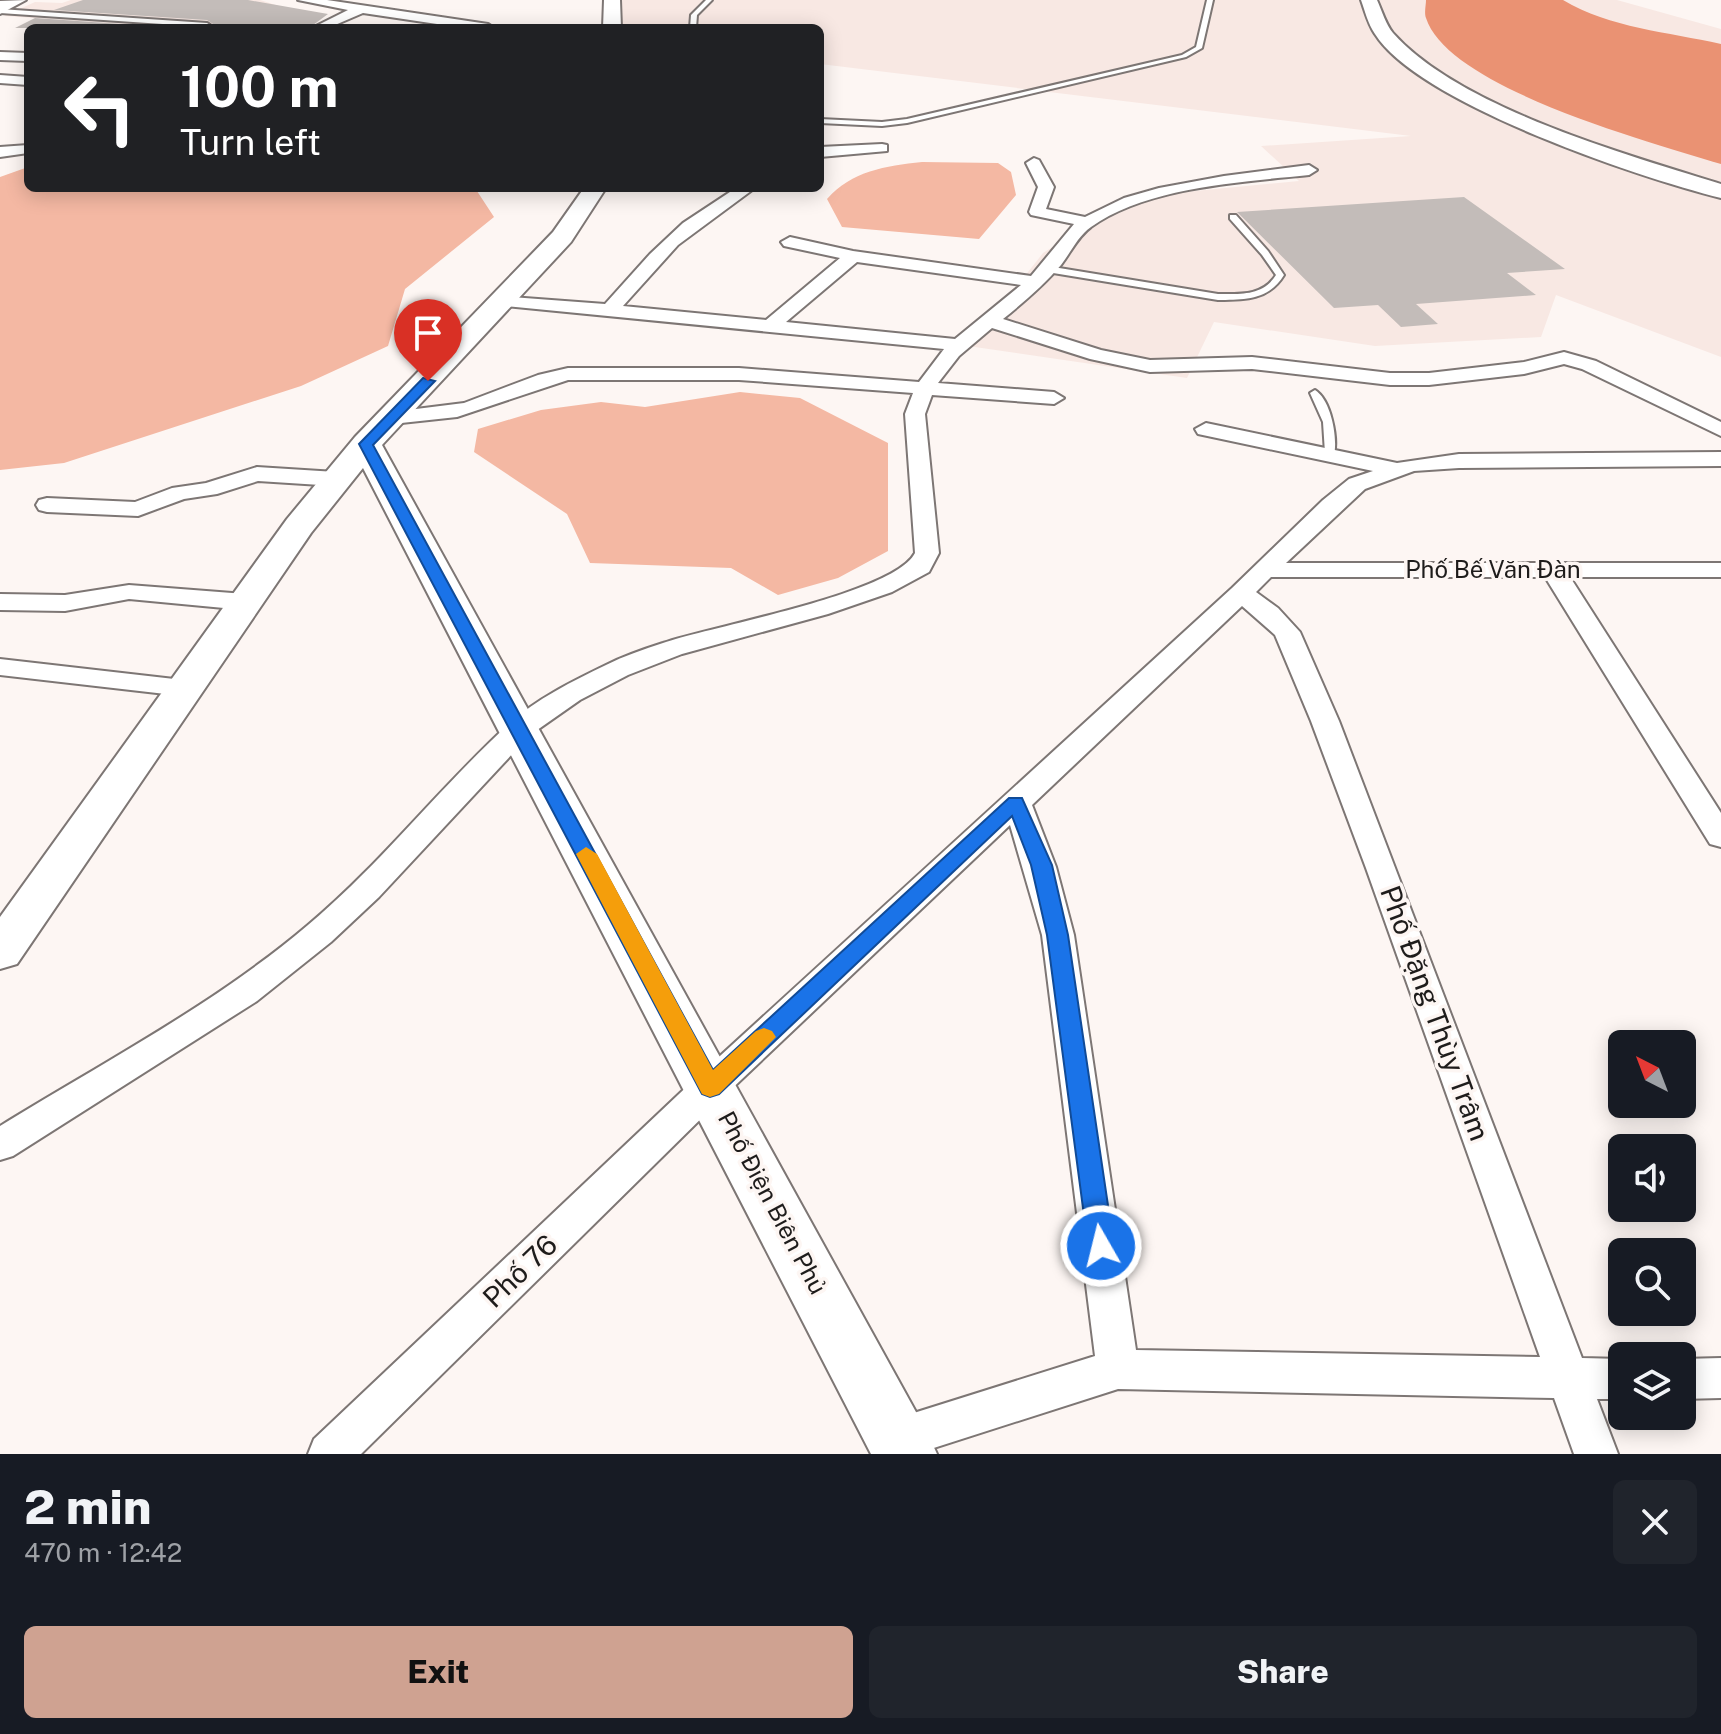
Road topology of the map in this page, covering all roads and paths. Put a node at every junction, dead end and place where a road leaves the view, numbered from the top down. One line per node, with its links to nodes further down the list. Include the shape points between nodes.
1 (17, 0): 9 (main road)
2 (304, 0): 10 (street)
3 (386, 0): 10 (street)
4 (612, 0): 16 (street)
5 (709, 0): 17 (lane, via 694,15)
6 (1210, 0): 22 (lane, via 1199,48 1184,56 907,121)
7 (1369, 0): 30 (street, via 1373,19 1395,46 1456,89 1564,139)
8 (1389, 0): 29 (street, via 1394,20 1415,46 1477,88 1583,135)
9 (0, 9): 12 (lane)
10 (359, 10): 11 (street); 13 (street)
11 (430, 20): 14 (street); 15 (street)
12 (194, 24)
13 (327, 24)
14 (420, 24)
15 (459, 24)
16 (612, 24)
17 (693, 24)
18 (0, 56): 19 (street)
19 (24, 57)
20 (0, 79): 21 (street)
21 (24, 81)
22 (824, 121)
23 (882, 148): 26 (street)
24 (24, 149): 25 (street)
25 (0, 152)
26 (824, 152)
27 (1034, 163): 34 (street, via 1046,187 1037,212)
28 (1309, 170): 34 (street, via 1177,190)
29 (1721, 181)
30 (1721, 191)
31 (592, 192): 38 (street, via 562,237)
32 (741, 192): 39 (street, via 691,224)
33 (1233, 217): 37 (lane, via 1280,275 1264,292 1218,297)
34 (1087, 222): 37 (street)
35 (790, 242): 36 (street)
36 (853, 256): 37 (street); 41 (street)
37 (1041, 276): 40 (street)
38 (505, 300): 39 (street); 48 (street)
39 (610, 310): 41 (street)
40 (990, 321): 42 (street); 47 (street, via 1150,366 1252,363 1429,379 1564,358 1589,365)
41 (770, 326): 42 (street)
42 (959, 345): 43 (street, via 942,359)
43 (924, 387): 45 (street); 48 (street, via 724,373 568,374); 61 (street, via 915,414 927,546 920,567 883,587 819,609 673,648 619,669 570,694)
44 (1315, 393): 49 (lane, via 1328,422)
45 (1054, 398)
46 (1206, 429): 49 (street)
47 (1721, 430)
48 (379, 431): 52 (street); 61 (street, Phố Điện Biên Phủ)
49 (1330, 453): 51 (street)
50 (1721, 459): 51 (street, via 1490,459)
51 (1396, 469): 56 (street, Phố 76, via 1347,492)
52 (336, 479): 53 (street, via 257,474 138,509); 58 (street)
53 (47, 505)
54 (1553, 570): 55 (street, Phố Bế Văn Đàn); 56 (street, Phố Bế Văn Đàn); 63 (street)
55 (1721, 570)
56 (1253, 581): 62 (street, Phố 76); 69 (street, Phố Đặng Thùy Trâm, via 1269,613 1287,632 1325,721)
57 (0, 602): 58 (street, via 65,603 129,592)
58 (245, 602): 60 (street)
59 (0, 667): 60 (street)
60 (183, 688): 64 (street)
61 (520, 729): 65 (street, Phố Điện Biên Phủ); 66 (street, via 319,934 245,992)
62 (1016, 802): 65 (street, Phố 76); 67 (street, via 1036,847 1058,935)
63 (1721, 837)
64 (0, 952)
65 (710, 1087): 72 (street, Phố Điện Biên Phủ); 73 (street, Phố 76)
66 (0, 1145)
67 (1118, 1369): 69 (street); 72 (street)
68 (1721, 1378): 71 (street)
69 (1569, 1379): 70 (street); 74 (street, Phố Đặng Thùy Trâm)
70 (1608, 1379)
71 (1696, 1379)
72 (902, 1446)
73 (330, 1454)
74 (1596, 1454)

